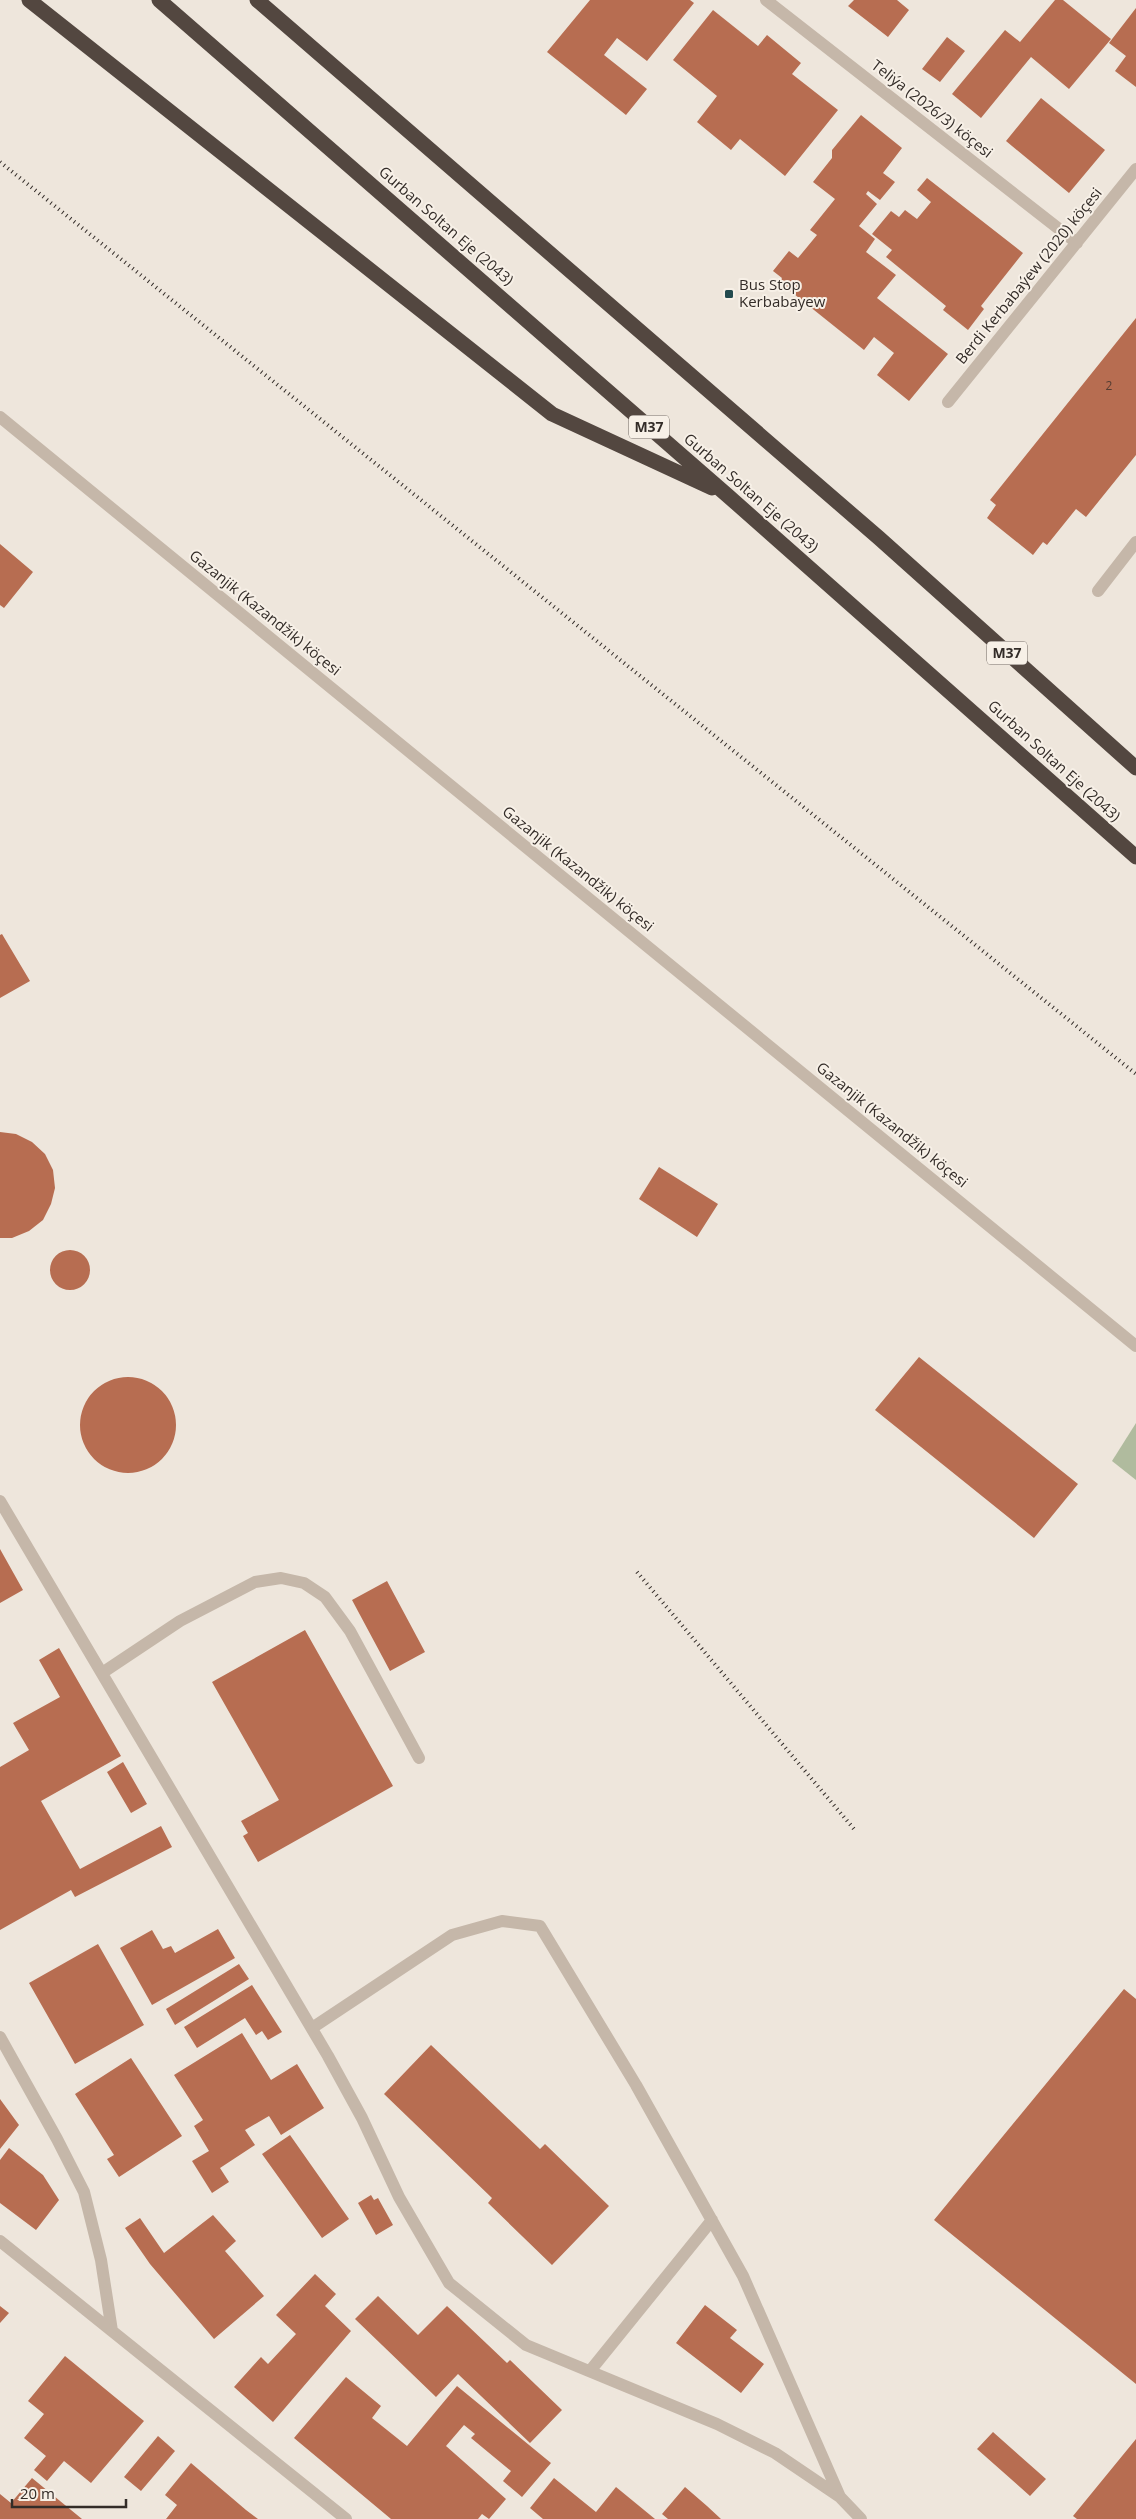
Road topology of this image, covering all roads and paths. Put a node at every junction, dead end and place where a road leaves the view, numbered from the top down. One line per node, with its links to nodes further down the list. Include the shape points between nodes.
1 (28, 0): 9 (highway, via 552,414)
2 (159, 0): 9 (highway, Gurban Soltan Eje (2043) / M37)
3 (257, 0): 12 (highway, M37, via 879,538)
4 (766, 0): 6 (street, Teliýa (2026/3) köçesi)
5 (1136, 169): 6 (street, Berdi Kerbabaýew (2020) köçesi)
6 (1077, 243): 7 (street, Berdi Kerbabaýew (2020) köçesi)
7 (948, 402)
8 (0, 418): 14 (street, Gazanjik (Kazandžik) köçesi)
9 (727, 495): 13 (highway, Gurban Soltan Eje (2043) / M37)
10 (1136, 542): 11 (street)
11 (1098, 591)
12 (1136, 768)
13 (1136, 858)
14 (1136, 1346)
15 (0, 1501): 16 (street)
16 (102, 1673): 17 (street, via 180,1621 255,1582 281,1578 304,1583 325,1597 350,1630); 18 (street)
17 (419, 1758)
18 (312, 2028): 20 (street, via 452,1935 502,1921 540,1926 636,2085); 23 (street, via 449,2283 526,2346)
19 (0, 2037): 22 (street, via 84,2192 101,2260)
20 (712, 2220): 23 (street); 24 (street, via 743,2276)
21 (0, 2241): 22 (street)
22 (112, 2332): 25 (street)
23 (590, 2371): 24 (street, via 717,2424 775,2453)
24 (840, 2497): 26 (street)
25 (346, 2519)
26 (861, 2519)

